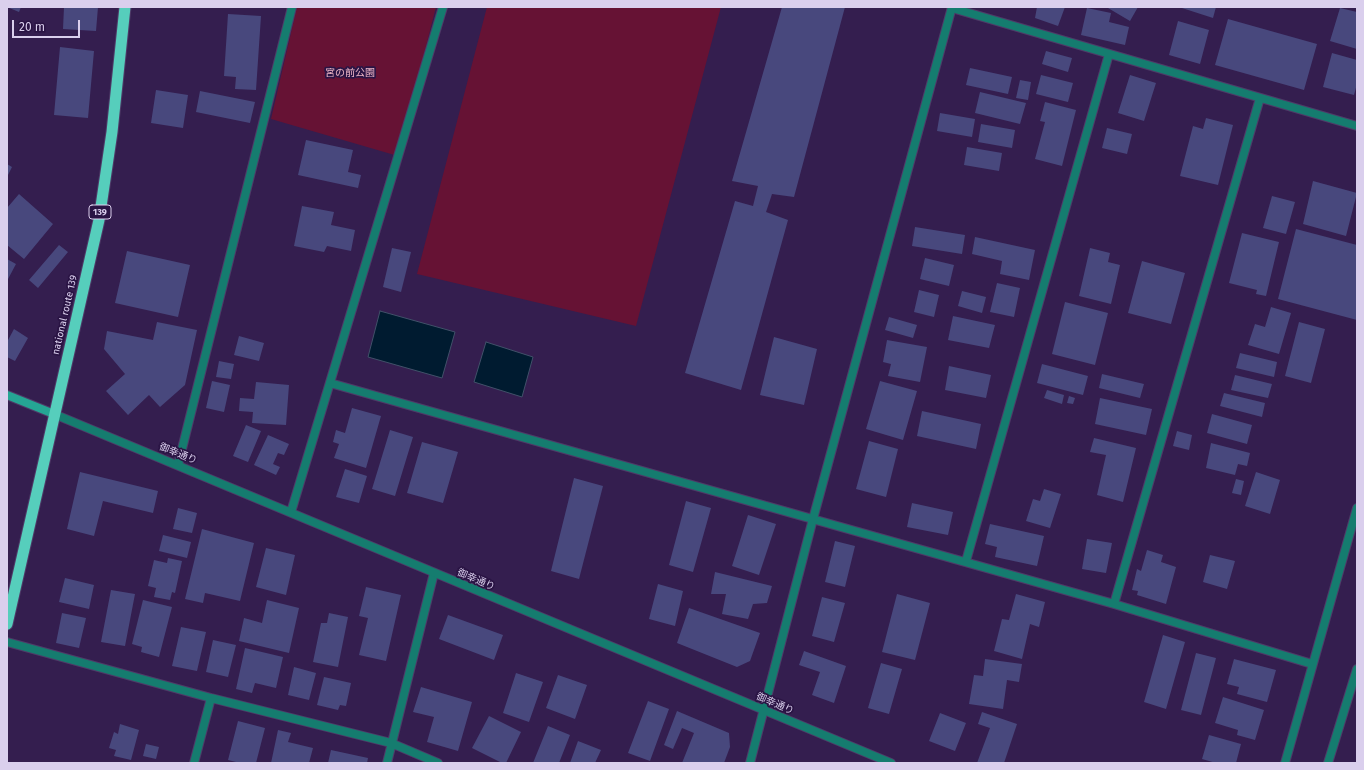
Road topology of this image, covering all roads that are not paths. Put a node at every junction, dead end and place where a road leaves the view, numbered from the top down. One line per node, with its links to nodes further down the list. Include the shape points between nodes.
1 (125, 7): 10 (highway, national route 139 / 139, via 112,132 99,220)
2 (292, 7): 11 (street)
3 (443, 7): 8 (street)
4 (952, 8): 5 (street); 14 (street)
5 (1109, 54): 6 (street); 15 (street)
6 (1260, 98): 7 (street); 17 (street)
7 (1357, 126)
8 (330, 382): 13 (street); 14 (street)
9 (7, 395): 10 (main road)
10 (54, 414): 11 (street, 御幸通り); 18 (highway, national route 139 / 139)
11 (178, 465): 13 (street, 御幸通り)
12 (1357, 508): 20 (street)
13 (291, 512): 16 (street, 御幸通り)
14 (813, 519): 15 (street); 23 (street)
15 (966, 561): 17 (street)
16 (434, 573): 23 (street, 御幸通り); 24 (street)
17 (1114, 604): 20 (street)
18 (7, 624)
19 (7, 642): 22 (street)
20 (1312, 664): 30 (street)
21 (1357, 671): 31 (street)
22 (211, 698): 24 (street); 25 (street)
23 (764, 710): 28 (street); 29 (street, 御幸通り)
24 (392, 743): 26 (street); 27 (street)
25 (194, 763)
26 (387, 763)
27 (438, 763)
28 (750, 763)
29 (891, 763)
30 (1285, 763)
31 (1328, 763)

